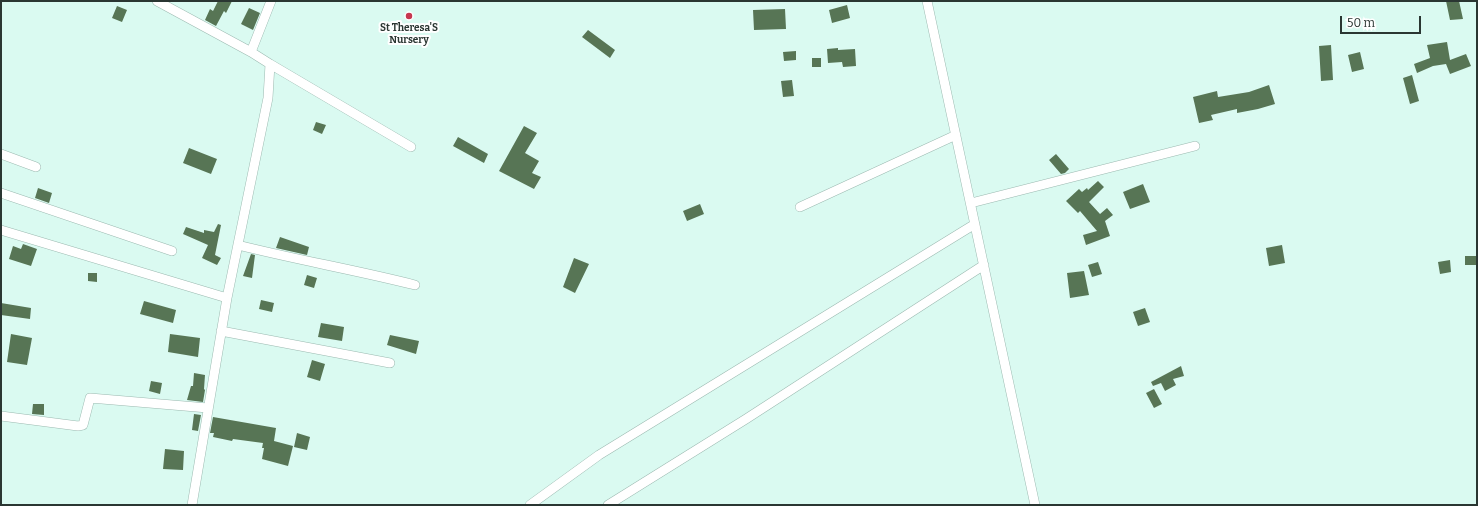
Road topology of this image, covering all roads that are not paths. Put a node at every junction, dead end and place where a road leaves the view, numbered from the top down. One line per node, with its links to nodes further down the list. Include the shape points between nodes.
1 (157, 1): 4 (street)
2 (271, 1): 4 (street)
3 (927, 1): 6 (street)
4 (251, 52): 5 (street)
5 (270, 64): 8 (street); 16 (street, via 268,98)
6 (956, 135): 12 (street); 13 (street)
7 (1195, 146): 12 (street)
8 (412, 147)
9 (1, 154): 10 (street)
10 (36, 167)
11 (1, 193): 17 (street)
12 (970, 203): 14 (street)
13 (800, 207)
14 (975, 224): 18 (street); 26 (street, via 599,455)
15 (1, 230): 20 (street)
16 (238, 246): 19 (street); 20 (street)
17 (172, 251)
18 (984, 265): 27 (street); 28 (street)
19 (415, 285)
20 (227, 298): 21 (street)
21 (221, 331): 22 (street); 23 (street)
22 (390, 363)
23 (208, 408): 24 (street, via 90,398 83,425); 25 (street)
24 (1, 416)
25 (192, 505)
26 (530, 505)
27 (608, 505)
28 (1035, 505)

